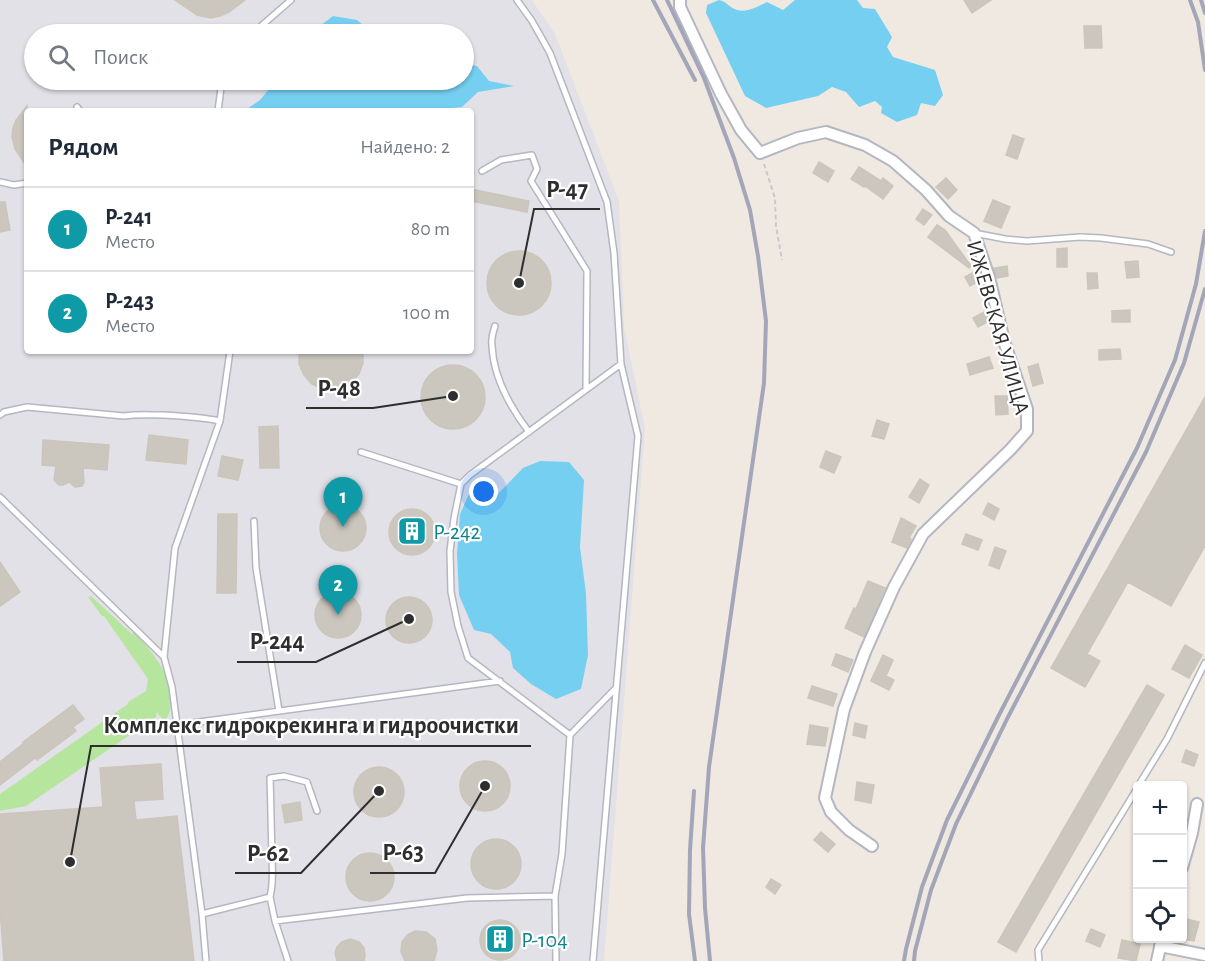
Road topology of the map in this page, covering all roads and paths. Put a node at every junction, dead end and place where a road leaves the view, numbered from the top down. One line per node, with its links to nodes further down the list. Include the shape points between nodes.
1 (291, 0): 4 (lane)
2 (517, 0): 16 (lane, via 550,53 607,202)
3 (680, 0): 7 (street, via 721,94 741,130)
4 (263, 24)
5 (221, 90): 6 (lane)
6 (218, 108)
7 (760, 153): 11 (street, ИЖЕВСКАЯ УЛИЦА, via 826,132 865,145 893,161 950,216); 13 (path, via 775,198)
8 (482, 171): 17 (lane, via 501,160 532,155 537,169 531,181 587,271)
9 (0, 182): 10 (lane)
10 (24, 183)
11 (975, 233): 12 (lane, via 1027,241 1101,238 1148,244); 36 (street, ИЖЕВСКАЯ УЛИЦА, via 1027,409 1027,431 923,534 865,652 844,709 825,798 831,812)
12 (1171, 252)
13 (782, 260)
14 (495, 326): 20 (lane, via 491,343 494,367 514,412)
15 (230, 354): 19 (lane)
16 (621, 364): 17 (lane); 28 (lane, via 638,436)
17 (586, 390): 20 (lane)
18 (0, 415): 19 (lane, via 27,407)
19 (220, 421): 25 (lane, via 175,548)
20 (529, 432): 22 (lane)
21 (361, 452): 22 (lane)
22 (461, 484): 27 (lane, via 450,551 451,592 468,658)
23 (0, 497): 25 (lane)
24 (254, 521): 29 (lane, via 256,568)
25 (164, 657): 30 (lane)
26 (1205, 663): 32 (lane)
27 (500, 681): 29 (lane); 31 (lane)
28 (616, 688): 31 (lane); 48 (lane)
29 (279, 711): 30 (lane)
30 (177, 724): 40 (lane)
31 (570, 735): 38 (lane, via 562,854)
32 (1141, 781)
33 (1133, 794): 49 (lane, via 1038,950)
34 (1197, 804): 37 (street)
35 (317, 812): 39 (lane, via 307,782 284,776 270,778)
36 (872, 846)
37 (1187, 850)
38 (555, 896): 41 (lane, via 467,898); 47 (lane)
39 (270, 897): 40 (lane); 41 (lane)
40 (202, 914): 45 (lane)
41 (275, 921): 46 (lane)
42 (1161, 943): 50 (street)
43 (1164, 943): 44 (street)
44 (1205, 955)
45 (206, 961)
46 (288, 961)
47 (556, 961)
48 (594, 961)
49 (1039, 961)
50 (1157, 961)

